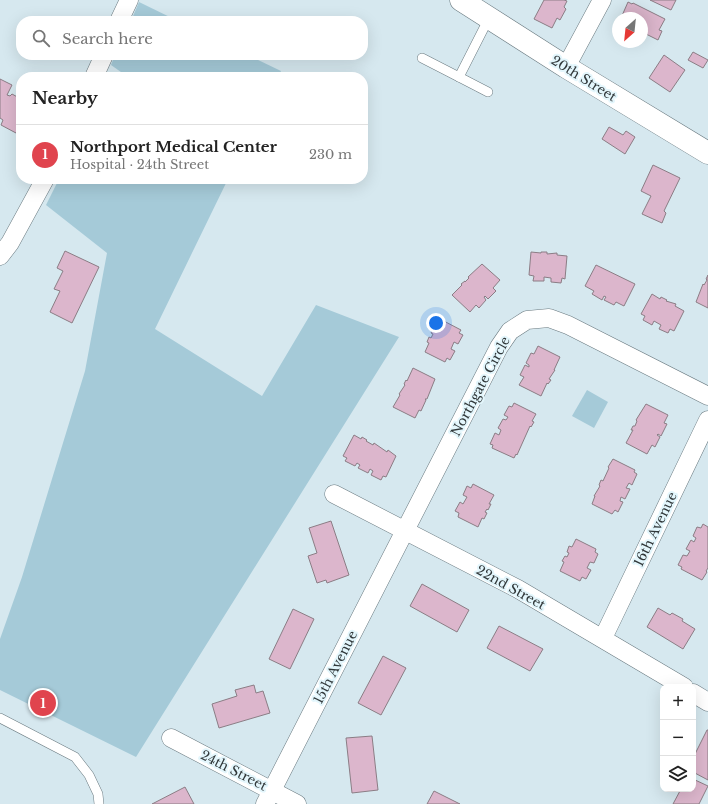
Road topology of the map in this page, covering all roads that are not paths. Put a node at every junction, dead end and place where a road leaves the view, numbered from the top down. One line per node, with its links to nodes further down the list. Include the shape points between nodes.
1 (129, 0): 4 (street)
2 (461, 0): 5 (street, 20th Street)
3 (602, 0): 8 (street)
4 (121, 16)
5 (489, 18): 8 (street, 20th Street); 10 (lane)
6 (422, 58): 10 (lane)
7 (102, 60): 9 (street)
8 (566, 67): 12 (street, 20th Street)
9 (96, 72)
10 (459, 77): 11 (lane)
11 (488, 92)
12 (708, 152)
13 (42, 184): 14 (street, via 10,244)
14 (0, 256)
15 (708, 396): 18 (street, Northgate Circle, via 568,325 549,318 527,320 510,331 499,347)
16 (708, 420): 19 (street, 16th Avenue)
17 (334, 494): 18 (street, 22nd Street)
18 (404, 530): 19 (street, 22nd Street, via 518,589); 25 (street, 15th Avenue)
19 (603, 638): 20 (street, 22nd Street)
20 (679, 684)
21 (696, 694): 22 (street)
22 (708, 702)
23 (0, 718): 26 (lane, via 75,757 89,775 98,794)
24 (171, 738): 25 (street, 24th Street)
25 (268, 797): 27 (street, 24th Street)
26 (99, 804)
27 (297, 804)

